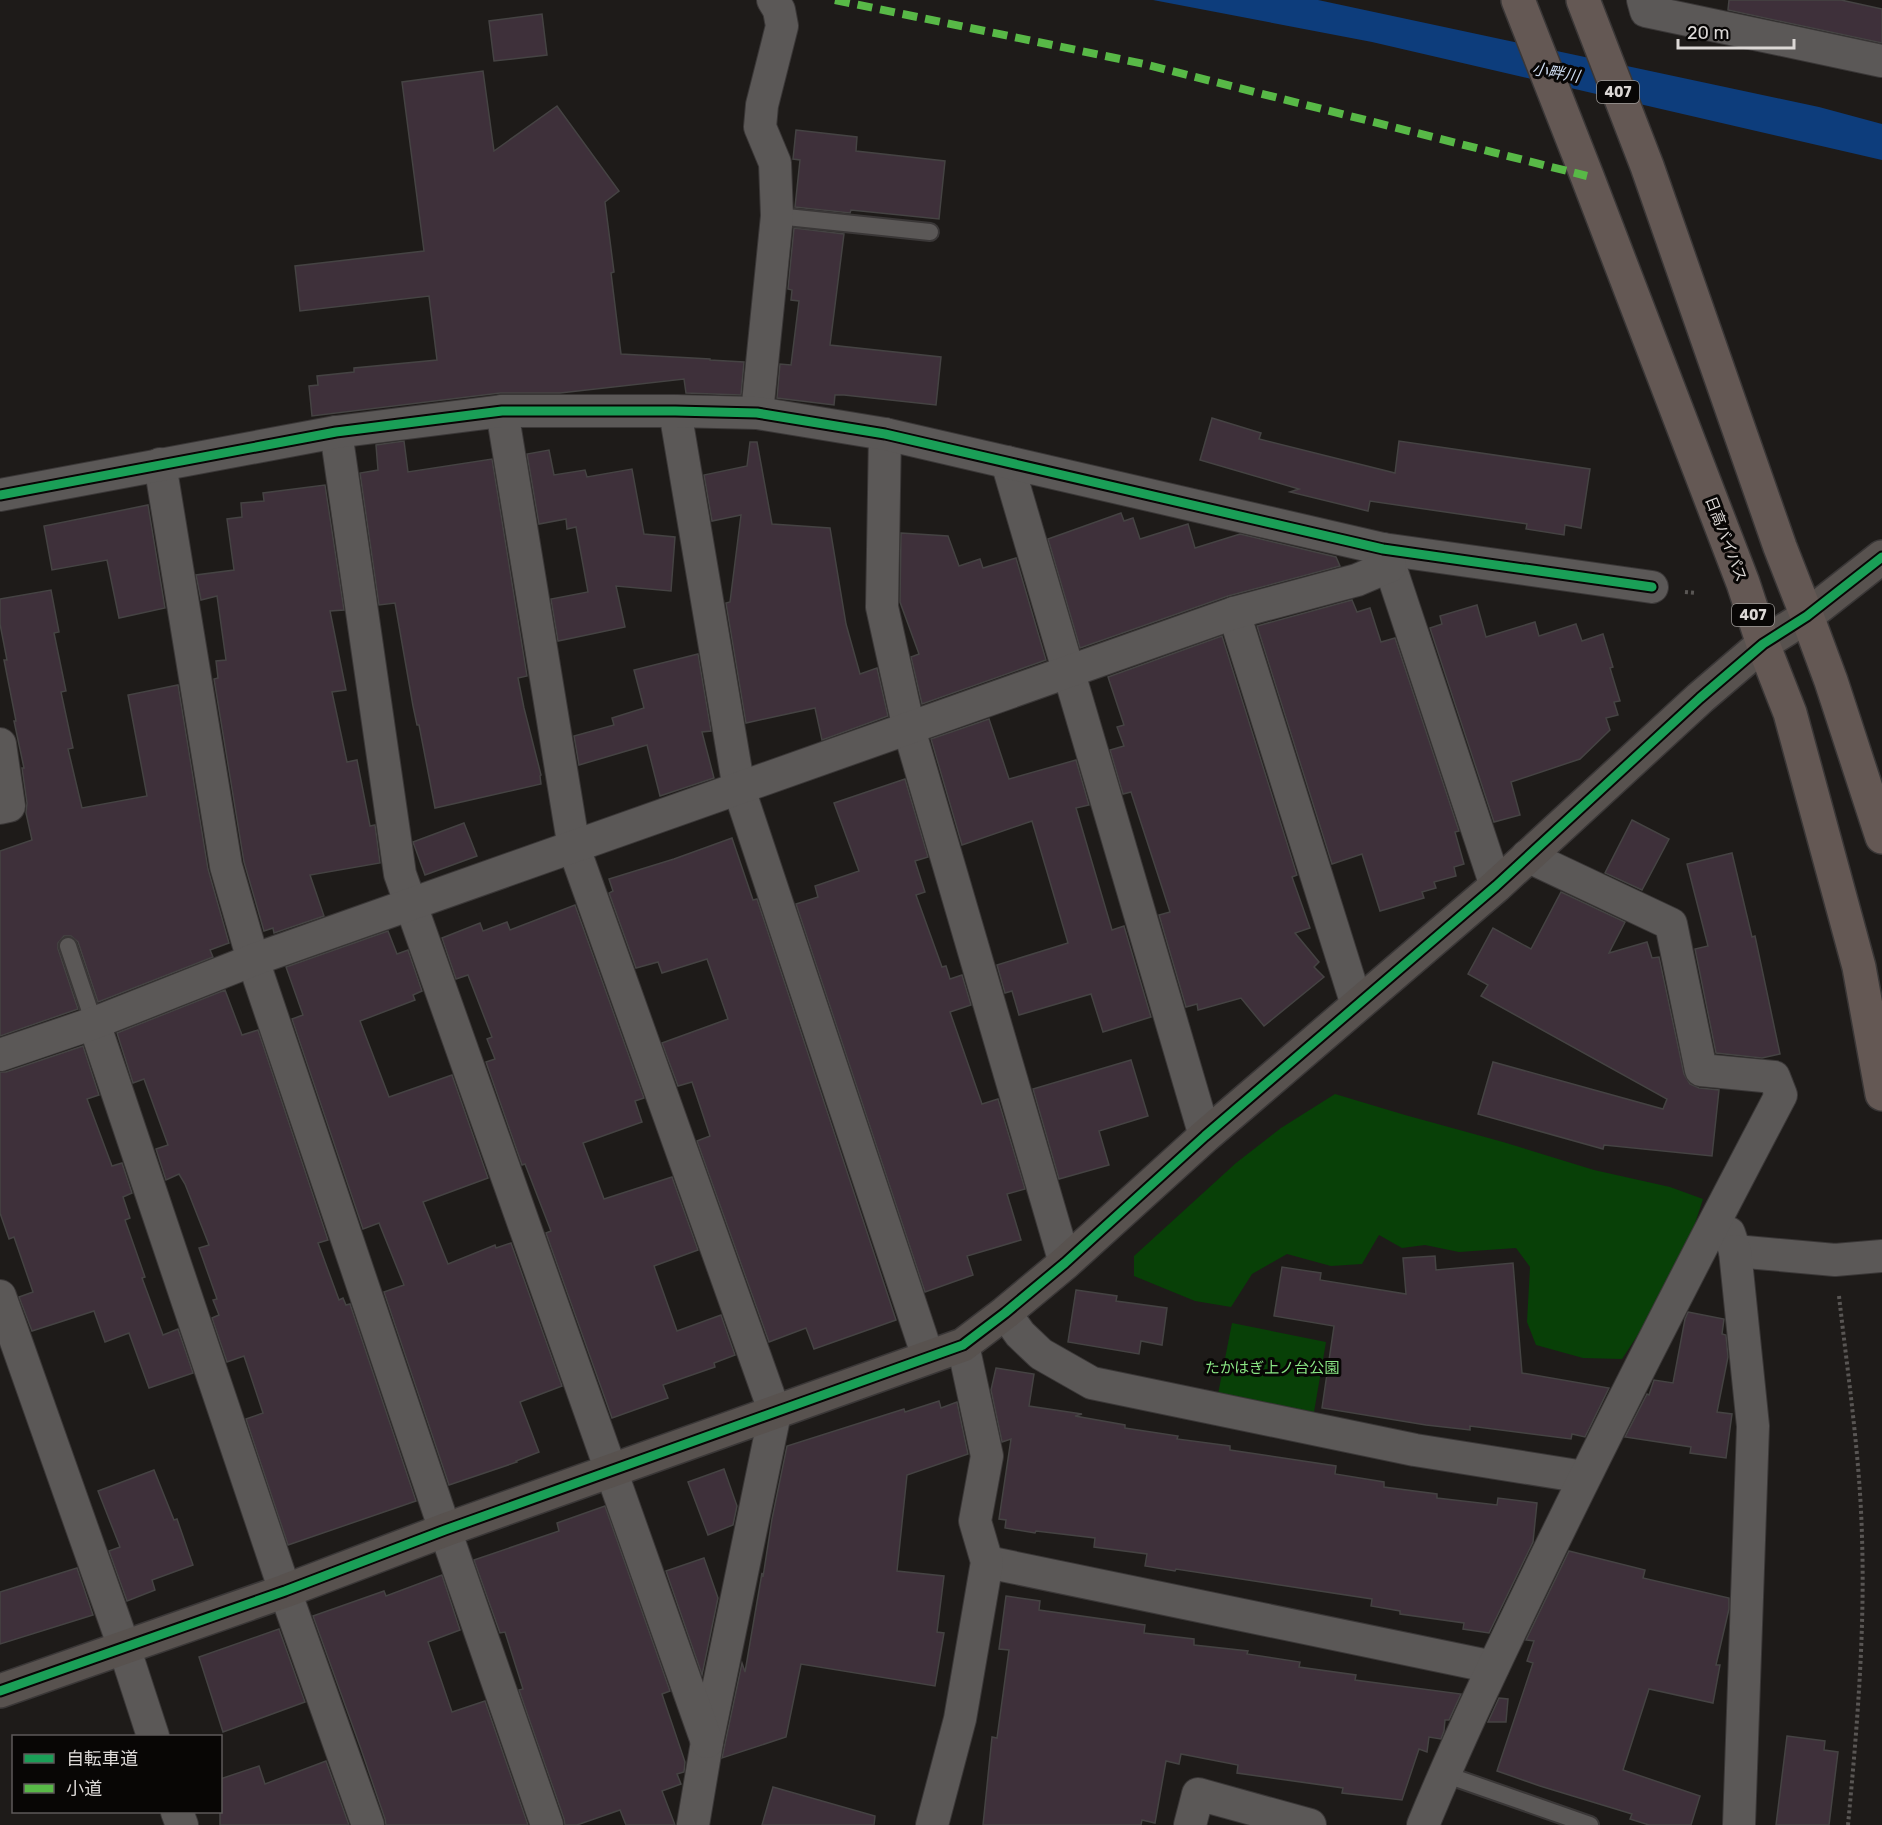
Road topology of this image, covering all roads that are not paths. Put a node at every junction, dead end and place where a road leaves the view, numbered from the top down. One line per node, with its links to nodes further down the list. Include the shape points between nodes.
1 (773, 0): 6 (street, via 782,26 760,127 775,163)
2 (1643, 0): 5 (street, via 1647,11)
3 (1518, 1): 21 (highway, 日高バイパス / 407, via 1743,583)
4 (1587, 9): 20 (highway, 407, via 1647,166 1780,548)
5 (1882, 61)
6 (777, 216): 7 (lane); 10 (street)
7 (930, 232)
8 (502, 411): 9 (street); 11 (street); 28 (street)
9 (675, 411): 10 (street); 25 (street)
10 (757, 413): 12 (street)
11 (336, 432): 14 (street); 31 (street, via 400,874)
12 (885, 434): 13 (street); 23 (street, via 882,607)
13 (1007, 462): 16 (street); 22 (street)
14 (160, 464): 15 (street); 33 (street, via 226,866)
15 (0, 495)
16 (1387, 557): 18 (street); 19 (street, via 1357,580); 30 (street)
17 (1882, 557): 20 (street)
18 (1652, 587)
19 (1234, 613): 22 (street); 34 (street)
20 (1808, 616): 21 (street); 27 (highway, 407)
21 (1763, 644): 29 (street); 37 (highway, 日高バイパス / 407, via 1790,713 1859,967)
22 (1068, 672): 23 (street); 38 (street)
23 (909, 729): 25 (street); 42 (street)
24 (0, 744): 26 (street, via 9,806)
25 (739, 789): 28 (street); 46 (street)
26 (0, 808)
27 (1882, 837)
28 (574, 848): 31 (street); 47 (street)
29 (1527, 856): 30 (street); 39 (street, via 1671,924 1701,1070 1773,1077 1781,1095)
30 (1496, 886): 34 (street)
31 (411, 906): 33 (street); 48 (street)
32 (68, 946): 35 (lane)
33 (253, 960): 35 (street); 50 (street)
34 (1357, 1005): 38 (street)
35 (94, 1023): 36 (street); 52 (street)
36 (0, 1055)
37 (1882, 1094)
38 (1205, 1136): 42 (street)
39 (1720, 1210): 40 (street); 49 (street)
40 (1735, 1251): 41 (street, via 1835,1260); 67 (street, via 1753,1426)
41 (1882, 1256)
42 (1065, 1263): 44 (street)
43 (0, 1296): 53 (street)
44 (1005, 1313): 45 (street); 49 (street, via 1041,1354 1092,1383 1414,1450)
45 (963, 1345): 46 (street); 51 (street, via 987,1456 975,1521)
46 (928, 1357): 47 (street)
47 (775, 1413): 48 (street); 57 (street)
48 (611, 1470): 50 (street); 57 (street)
49 (1584, 1477): 54 (street)
50 (445, 1530): 52 (street); 60 (street)
51 (987, 1562): 54 (street); 62 (street, via 960,1719)
52 (285, 1591): 53 (street); 59 (street)
53 (124, 1647): 55 (street); 56 (street)
54 (1493, 1667): 58 (street)
55 (0, 1691)
56 (152, 1735)
57 (707, 1742): 61 (street)
58 (1444, 1774): 65 (street); 66 (lane)
59 (368, 1825)
60 (547, 1825)
61 (693, 1825)
62 (932, 1825)
63 (1190, 1825): 64 (street, via 1198,1794)
64 (1310, 1825)
65 (1423, 1825)
66 (1590, 1825)
67 (1739, 1825)

